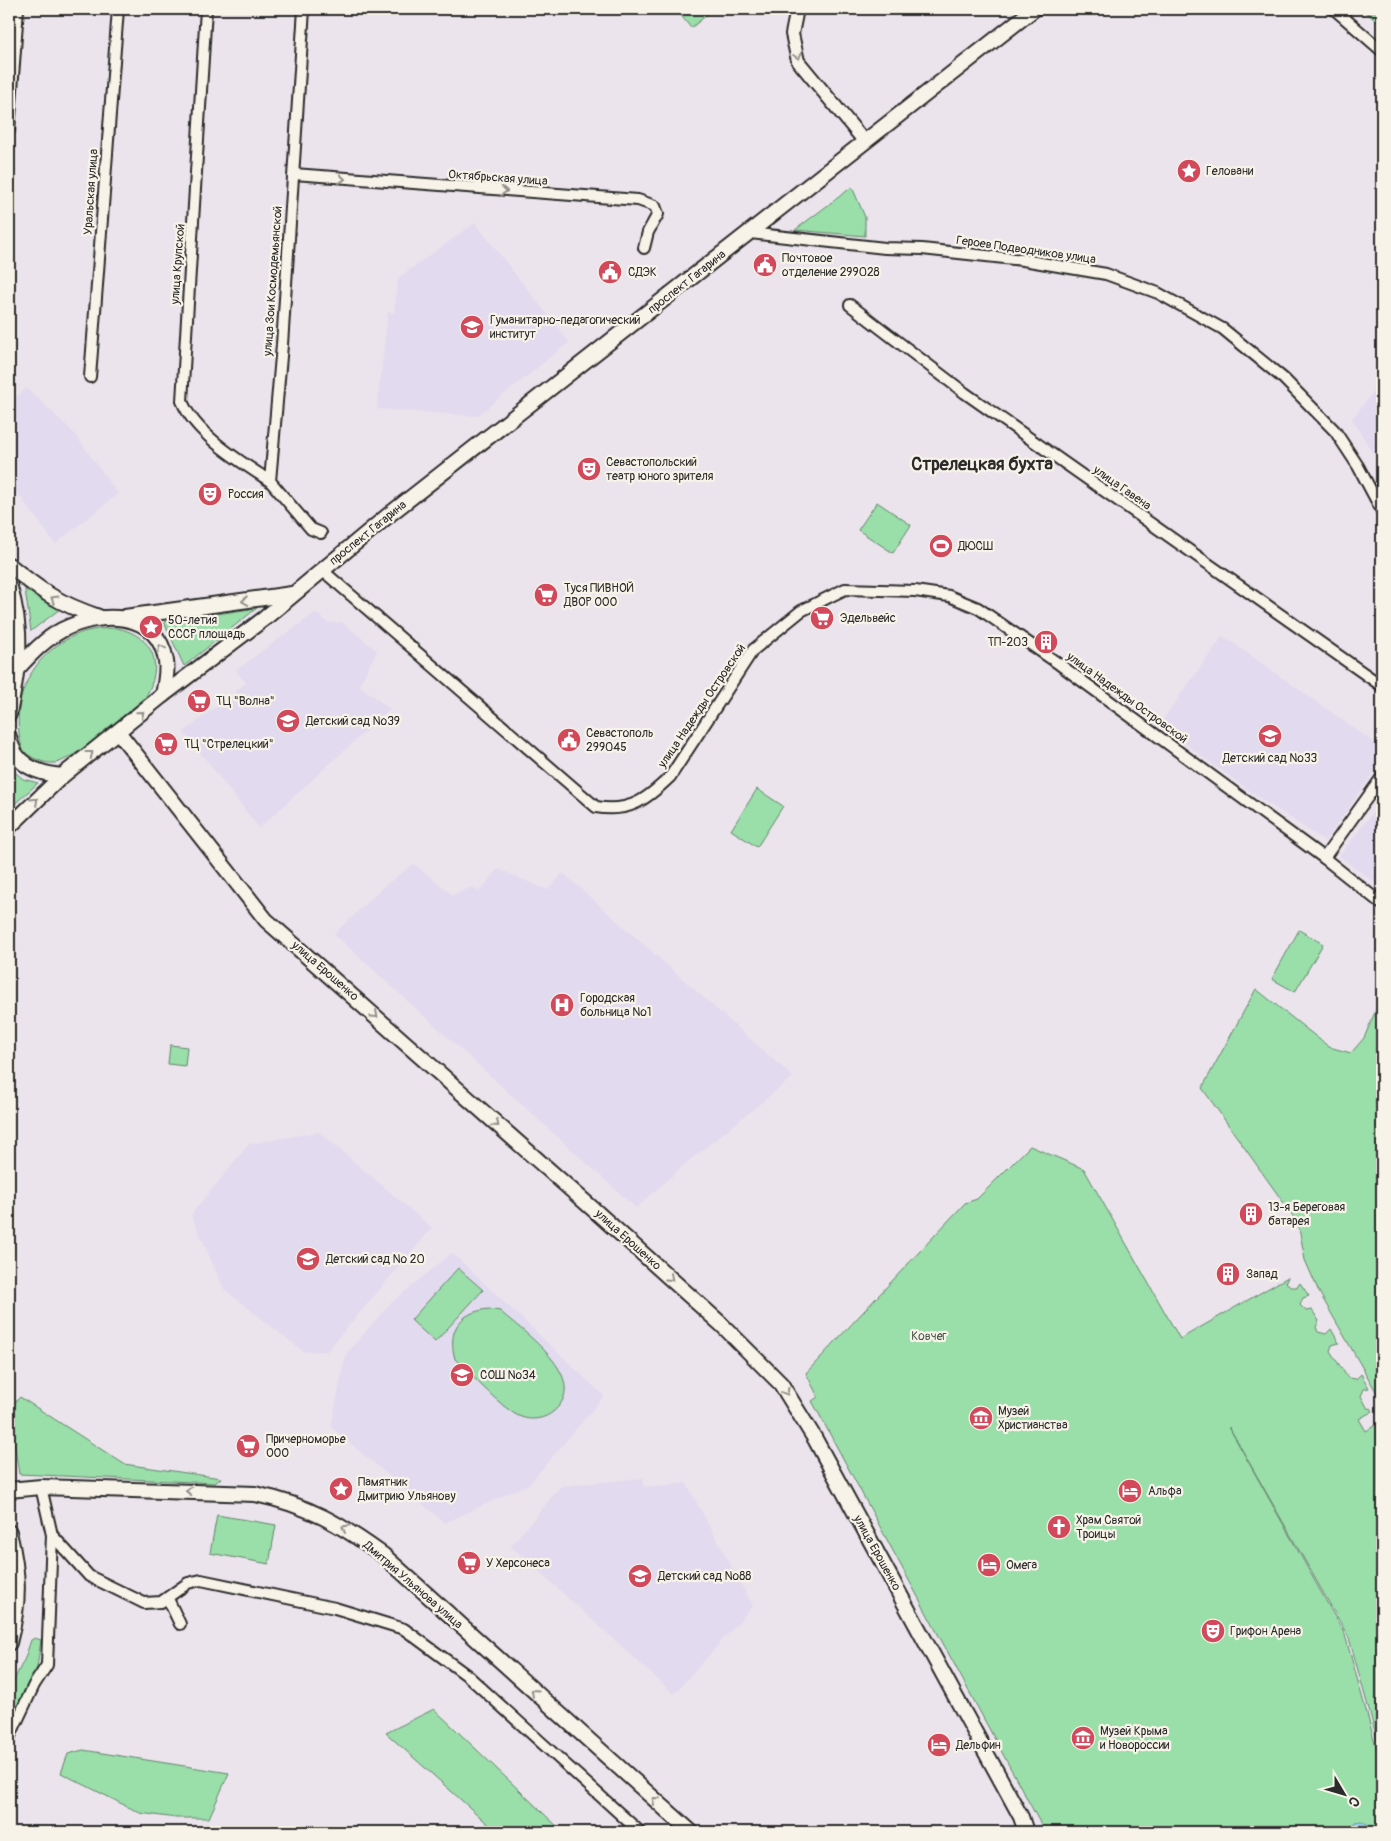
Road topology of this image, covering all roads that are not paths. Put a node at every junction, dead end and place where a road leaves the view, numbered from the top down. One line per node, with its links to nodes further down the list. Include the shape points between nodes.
1 (18, 9): 9 (street)
2 (118, 9): 15 (street, Уральская улица)
3 (206, 9): 16 (street, улица Крупской, via 182,401 186,412 232,456)
4 (304, 9): 11 (street, улица Зои Космодемьянской)
5 (797, 9): 10 (street, one-way to 10, via 792,34 798,61)
6 (1034, 9): 10 (main road, проспект Гагарина)
7 (1334, 9): 8 (street)
8 (1382, 51)
9 (9, 131)
10 (865, 142): 12 (main road, проспект Гагарина)
11 (294, 174): 13 (street, Октябрьская улица, one-way to 13, via 638,200 655,206 658,214); 16 (street, улица Зои Космодемьянской)
12 (750, 233): 17 (street, Героев Подводников улица, via 1023,260 1098,272 1158,293 1223,329 1284,378 1335,431); 20 (main road, проспект Гагарина)
13 (644, 248)
14 (850, 305): 26 (street, улица Гавена, via 973,398)
15 (90, 377)
16 (270, 481): 18 (street, via 311,528)
17 (1382, 511)
18 (321, 533)
19 (9, 565): 23 (main road, one-way to 19, via 64,605)
20 (322, 570): 22 (main road, проспект Гагарина); 34 (street, улица Надежды Островской, via 596,807 612,810 632,806 670,777 753,650 801,612 845,589 915,591 953,598 978,608)
21 (9, 584): 25 (main road, via 20,637)
22 (293, 593): 24 (main road, one-way to 24); 27 (main road, проспект Гагарина)
23 (99, 617): 24 (main road); 25 (main road, via 61,631 38,647)
24 (121, 618): 27 (main road, one-way to 24, via 167,674 162,648 146,628)
25 (18, 668): 28 (main road)
26 (1382, 686)
27 (163, 695): 29 (main road, one-way to 27)
28 (9, 714)
29 (119, 733): 31 (main road, one-way to 29); 46 (main road, улица Ерошенко, one-way to 46, via 266,920 700,1305 781,1384 898,1591 1021,1817)
30 (9, 737): 31 (main road, via 10,746 23,763 41,774)
31 (62, 776): 33 (main road, one-way to 31)
32 (1382, 777): 34 (street)
33 (9, 827)
34 (1324, 858): 35 (street, улица Надежды Островской)
35 (1382, 904)
36 (40, 1487): 37 (main road, Дмитрия Ульянова улица); 39 (street); 45 (main road, Дмитрия Ульянова улица, one-way to 36, via 383,1555 355,1534 309,1509 255,1494)
37 (9, 1490)
38 (9, 1532): 42 (main road, via 18,1574 18,1595)
39 (52, 1535): 40 (street, via 89,1576 144,1603); 43 (street, via 48,1664 34,1685)
40 (168, 1599): 41 (street); 44 (street, via 183,1586 201,1580 335,1608 404,1629 468,1676)
41 (180, 1624)
42 (9, 1642)
43 (9, 1738)
44 (640, 1832)
45 (691, 1832)
46 (1026, 1832)

